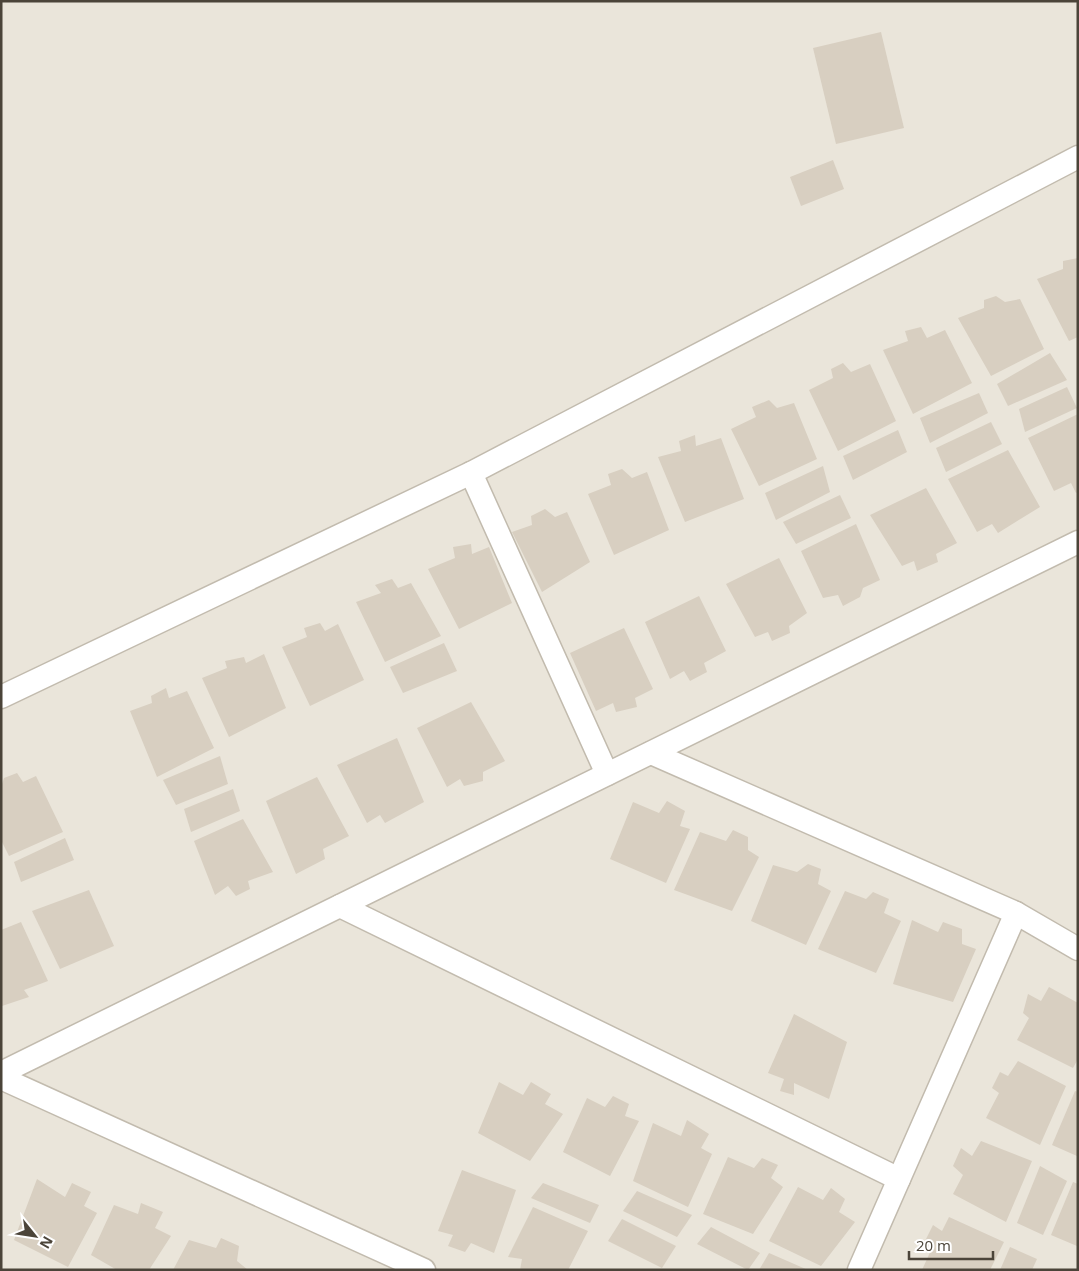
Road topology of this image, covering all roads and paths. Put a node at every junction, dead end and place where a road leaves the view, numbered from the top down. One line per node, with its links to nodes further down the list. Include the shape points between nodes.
1 (1078, 157): 2 (street)
2 (471, 472): 4 (street); 6 (street)
3 (1078, 542): 5 (street)
4 (1, 697)
5 (652, 752): 6 (street); 8 (street)
6 (608, 774): 7 (street)
7 (340, 906): 10 (street); 12 (street)
8 (1016, 913): 9 (street); 12 (street)
9 (1078, 949)
10 (1, 1073)
11 (1, 1078): 13 (street)
12 (898, 1179): 14 (street)
13 (424, 1270)
14 (858, 1270)

